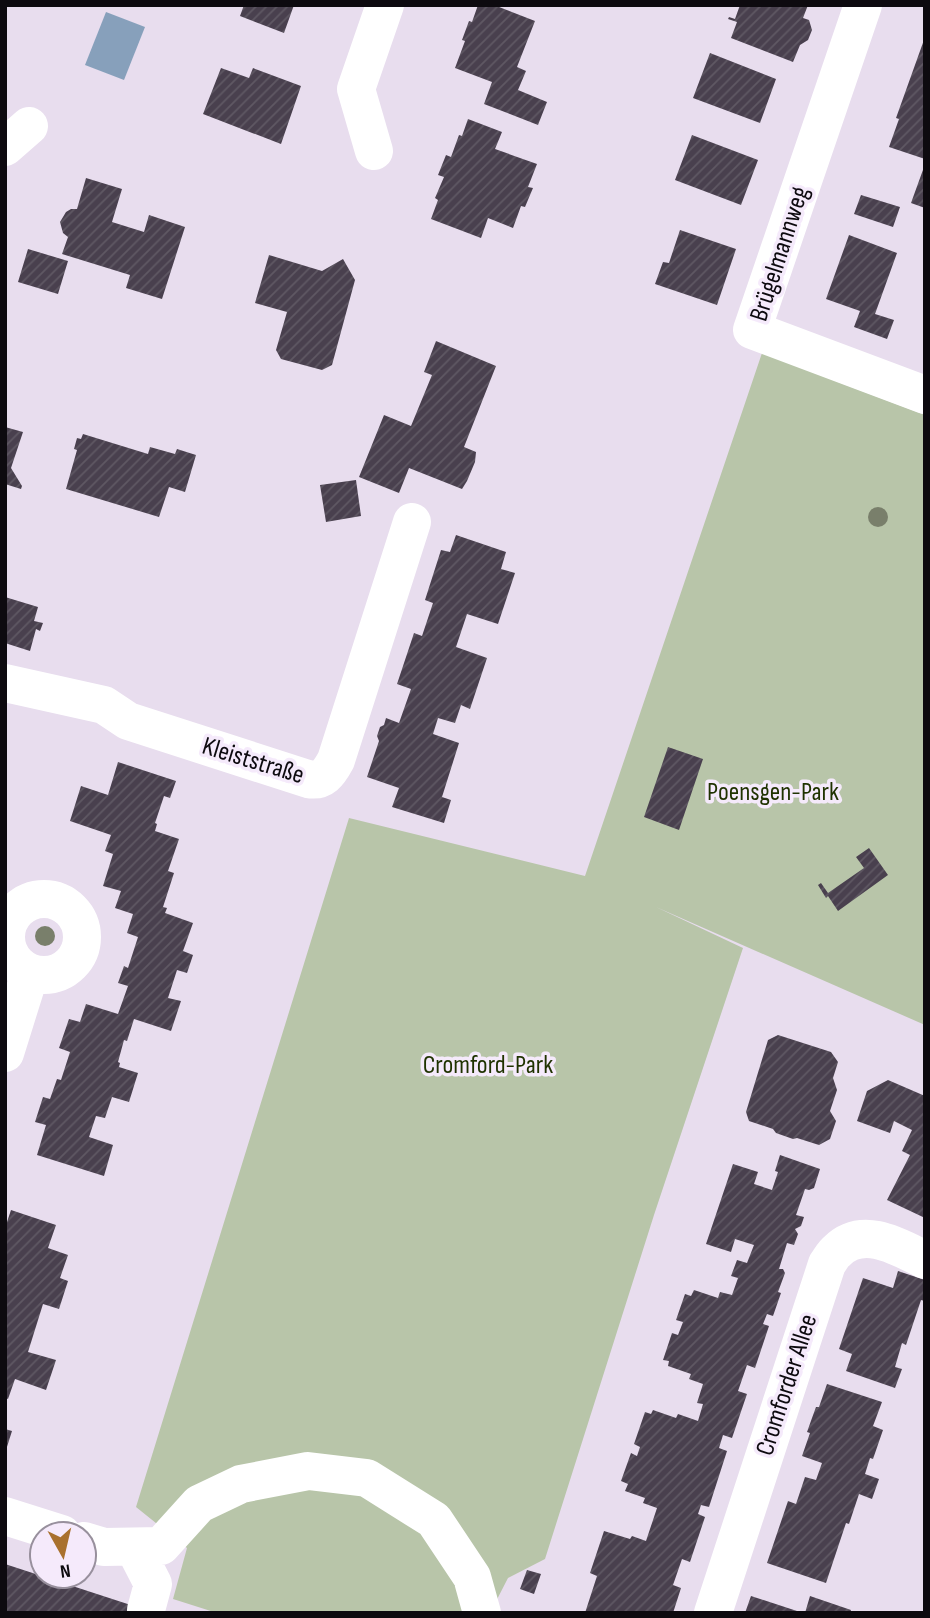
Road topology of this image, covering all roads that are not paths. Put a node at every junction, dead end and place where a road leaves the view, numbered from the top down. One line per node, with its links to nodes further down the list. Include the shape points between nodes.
1 (385, 5): 3 (street, via 356,89)
2 (863, 5): 4 (street, Brügelmannweg, via 752,330)
3 (374, 150)
4 (925, 395)
5 (412, 523): 6 (street, Kleiststraße, via 336,760 322,778 308,779 128,721 104,705)
6 (5, 683)
7 (30, 973): 8 (street)
8 (5, 1053)
9 (925, 1260): 16 (street, Cromforder Allee, via 886,1241 867,1238 838,1249 827,1264)
10 (5, 1516): 11 (street)
11 (28, 1523)
12 (98, 1545): 13 (street)
13 (134, 1547): 14 (street, via 153,1584); 15 (street, via 161,1546 199,1504 241,1484 308,1471 367,1478 434,1520 472,1577)
14 (146, 1610)
15 (482, 1613)
16 (713, 1613)

